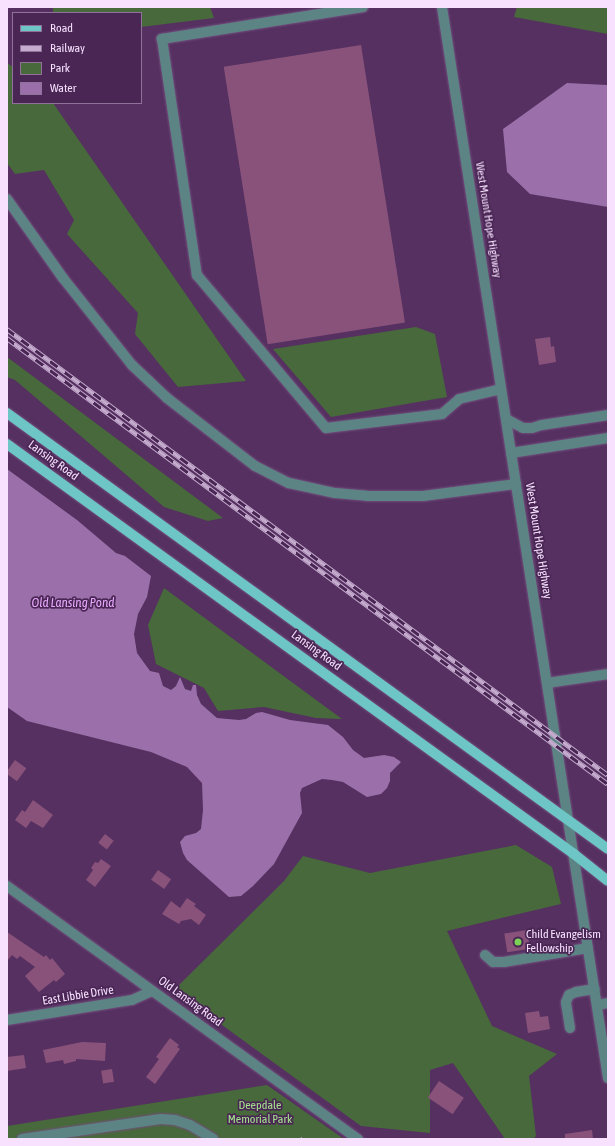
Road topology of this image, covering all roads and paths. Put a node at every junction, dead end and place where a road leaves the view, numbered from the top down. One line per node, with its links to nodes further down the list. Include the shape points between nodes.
1 (363, 7): 4 (street, via 162,39 197,275 326,428 442,414 459,399)
2 (442, 7): 4 (street, West Mount Hope Highway)
3 (7, 199): 11 (street, via 63,278 132,365 167,398 255,466 289,483 335,493 367,496 423,496)
4 (501, 389): 7 (street, West Mount Hope Highway)
5 (7, 413): 14 (main road, Lansing Road)
6 (608, 415): 7 (street, via 532,428 523,428)
7 (506, 419): 10 (street, West Mount Hope Highway)
8 (608, 438): 10 (street)
9 (7, 444): 16 (main road, Lansing Road)
10 (511, 453): 11 (street, West Mount Hope Highway)
11 (516, 484): 13 (street, West Mount Hope Highway)
12 (608, 674): 13 (street)
13 (547, 683): 14 (street, West Mount Hope Highway)
14 (568, 820): 15 (main road, Lansing Road); 16 (street, West Mount Hope Highway)
15 (608, 849)
16 (574, 854): 17 (main road, Lansing Road); 19 (street, West Mount Hope Highway)
17 (608, 881)
18 (7, 886): 22 (street, Old Lansing Road)
19 (588, 948): 20 (street, via 504,962 493,962); 21 (street, West Mount Hope Highway)
20 (485, 955)
21 (594, 989): 24 (street, West Mount Hope Highway); 26 (street, via 569,995 566,1002)
22 (152, 991): 25 (street, East Libbie Drive, via 132,1000); 30 (street, Old Lansing Road)
23 (608, 1003): 24 (street)
24 (597, 1004): 27 (street, West Mount Hope Highway)
25 (7, 1020)
26 (570, 1028)
27 (608, 1078)
28 (22, 1139): 29 (street, via 161,1119 190,1125)
29 (213, 1139)
30 (358, 1139)

